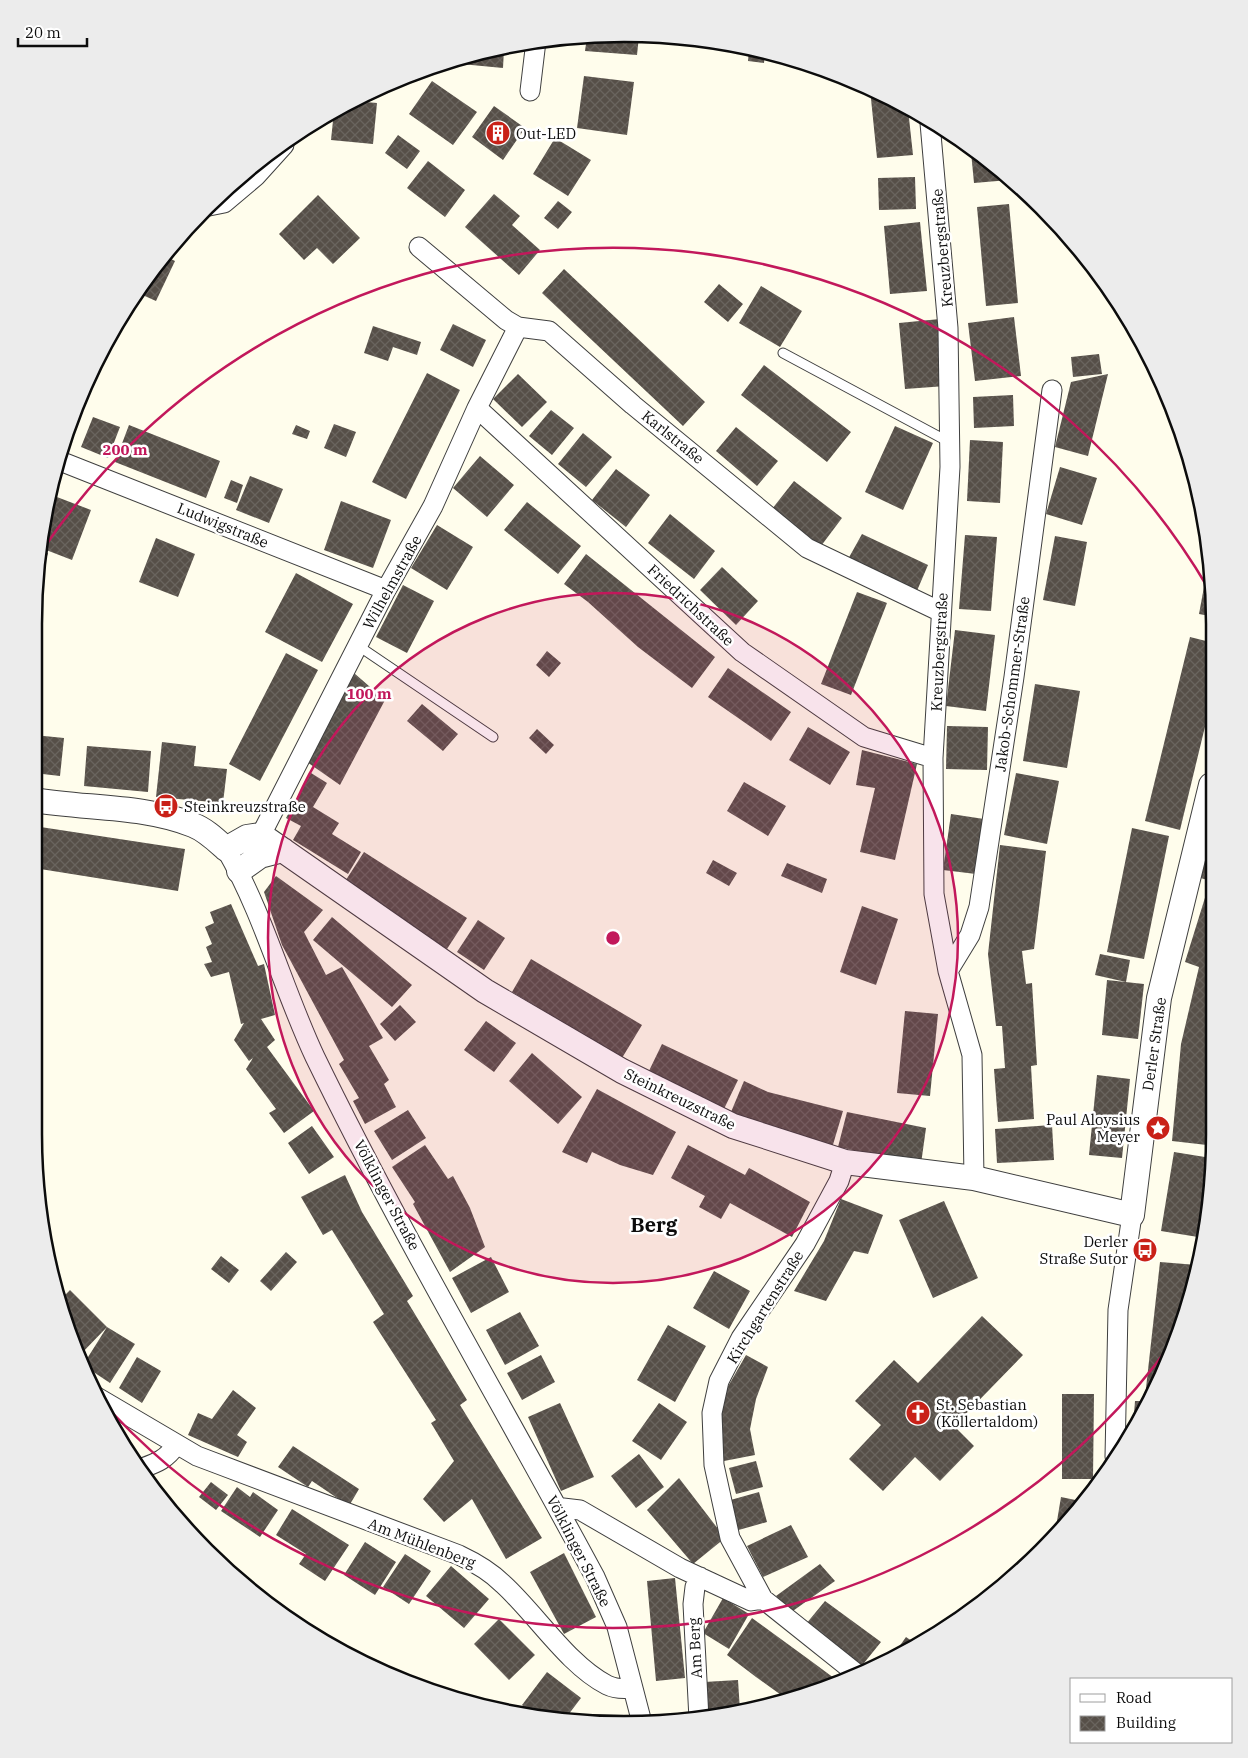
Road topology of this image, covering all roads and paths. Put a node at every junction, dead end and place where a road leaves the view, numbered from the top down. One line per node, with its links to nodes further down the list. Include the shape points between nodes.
1 (535, 49): 2 (street)
2 (530, 91)
3 (931, 130): 11 (street, Kreuzbergstraße, via 948,328)
4 (261, 170): 5 (street)
5 (224, 203)
6 (419, 247): 7 (street, Karlstraße)
7 (518, 327): 10 (street, Wilhelmstraße); 14 (street, Karlstraße, via 549,331 633,405 807,548)
8 (783, 353): 11 (lane)
9 (1052, 390): 24 (street, Jakob-Schommer-Straße, via 979,907 970,935)
10 (478, 408): 13 (street, Wilhelmstraße, via 433,506); 17 (street, Friedrichstraße, via 742,652 864,737)
11 (950, 442): 14 (street, Kreuzbergstraße)
12 (65, 463): 13 (street, Ludwigstraße)
13 (386, 590): 15 (street, Wilhelmstraße)
14 (941, 612): 17 (street, Kreuzbergstraße)
15 (358, 645): 16 (lane); 20 (street, Wilhelmstraße)
16 (493, 737)
17 (933, 758): 24 (street, Kreuzbergstraße, via 934,894)
18 (42, 801): 21 (street, Völklinger Straße, via 145,813 193,825)
19 (1206, 805): 27 (street, Derler Straße, via 1159,998)
20 (261, 836): 21 (street, via 247,836); 22 (street, Steinkreuzstraße)
21 (226, 849): 23 (street, Völklinger Straße)
22 (283, 850): 23 (street, via 260,856); 25 (street, Steinkreuzstraße, via 485,991 622,1071 733,1126)
23 (239, 871): 32 (street, Völklinger Straße, via 315,1055 404,1228)
24 (948, 971): 26 (street, Kreuzbergstraße, via 972,1055)
25 (845, 1162): 26 (street, Steinkreuzstraße); 34 (street, Kirchgartenstraße, via 839,1181 805,1244 741,1338 719,1381 712,1413 714,1465 730,1538)
26 (974, 1178): 27 (street, Steinkreuzstraße)
27 (1132, 1215): 30 (street, Derler Straße, via 1118,1310)
28 (109, 1404): 29 (street, Am Mühlenberg)
29 (176, 1444): 31 (street, via 169,1456); 36 (street, Am Mühlenberg, via 225,1468 480,1565 597,1679 609,1686)
30 (1115, 1444)
31 (148, 1466)
32 (559, 1510): 33 (street, via 580,1510); 36 (street, Völklinger Straße, via 617,1627)
33 (700, 1578): 34 (street, via 751,1601); 37 (street, Am Berg, via 693,1604)
34 (762, 1599): 35 (street, Kirchgartenstraße)
35 (851, 1669)
36 (633, 1688): 38 (street, Völklinger Straße)
37 (699, 1711)
38 (640, 1715)

